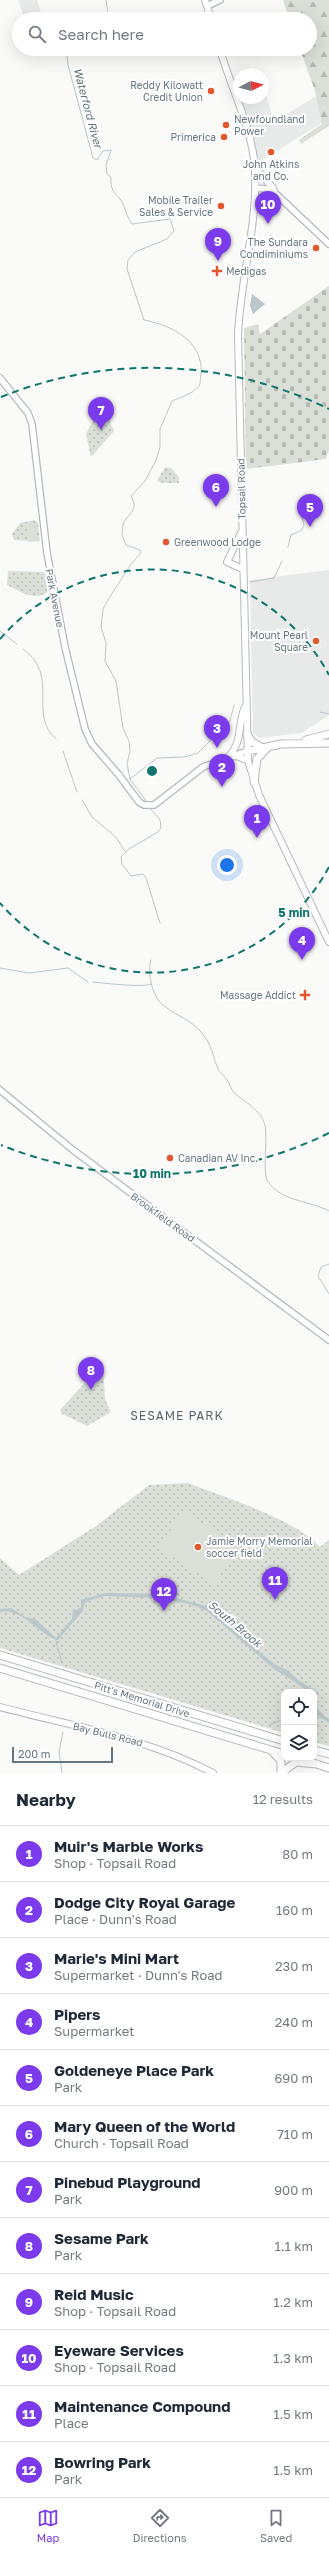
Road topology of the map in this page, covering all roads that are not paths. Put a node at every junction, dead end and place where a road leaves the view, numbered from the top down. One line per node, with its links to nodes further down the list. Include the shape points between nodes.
1 (220, 0): 2 (main road)
2 (206, 3)
3 (222, 56): 4 (main road, Topsail Road, via 248,133)
4 (255, 168): 5 (main road, Topsail Road); 6 (main road)
5 (255, 188): 6 (main road, via 266,188); 9 (main road, Topsail Road, via 238,324)
6 (274, 192): 7 (main road)
7 (329, 244)
8 (0, 378): 19 (main road, Park Avenue, via 28,413 32,424 47,553 65,648 86,734 92,744 144,805 154,805 171,794 190,775)
9 (242, 532): 10 (main road, Topsail Road); 10 (main road, via 227,562)
10 (243, 569): 11 (main road, Topsail Road)
11 (246, 706): 12 (main road, Topsail Road); 19 (main road, via 239,720 239,741)
12 (247, 734): 17 (highway, via 252,742); 18 (main road, Topsail Road)
13 (329, 734): 14 (highway)
14 (294, 743): 15 (highway); 16 (highway)
15 (329, 743)
16 (271, 745): 17 (highway); 21 (highway, via 260,753 257,759)
17 (262, 747): 18 (highway)
18 (247, 751): 19 (main road); 20 (main road, Topsail Road)
19 (228, 757): 20 (main road, via 241,757)
20 (248, 761): 21 (main road, Topsail Road)
21 (254, 782): 22 (main road, Topsail Road)
22 (329, 942)
23 (0, 1090): 24 (main road, Brookfield Road, via 73,1150)
24 (329, 1340)
25 (0, 1655): 29 (highway, Pitt's Memorial Drive)
26 (0, 1668): 28 (highway, Pitt's Memorial Drive)
27 (0, 1707): 36 (main road, Bay Bulls Road, via 146,1744 182,1757)
28 (206, 1729): 31 (highway, Pitt's Memorial Drive); 37 (highway, via 275,1753 281,1761)
29 (281, 1740)
30 (317, 1751): 32 (highway)
31 (281, 1753)
32 (329, 1754)
33 (308, 1761): 34 (highway)
34 (317, 1764): 35 (highway); 37 (highway, via 296,1762)
35 (329, 1768)
36 (213, 1773)
37 (281, 1773)

